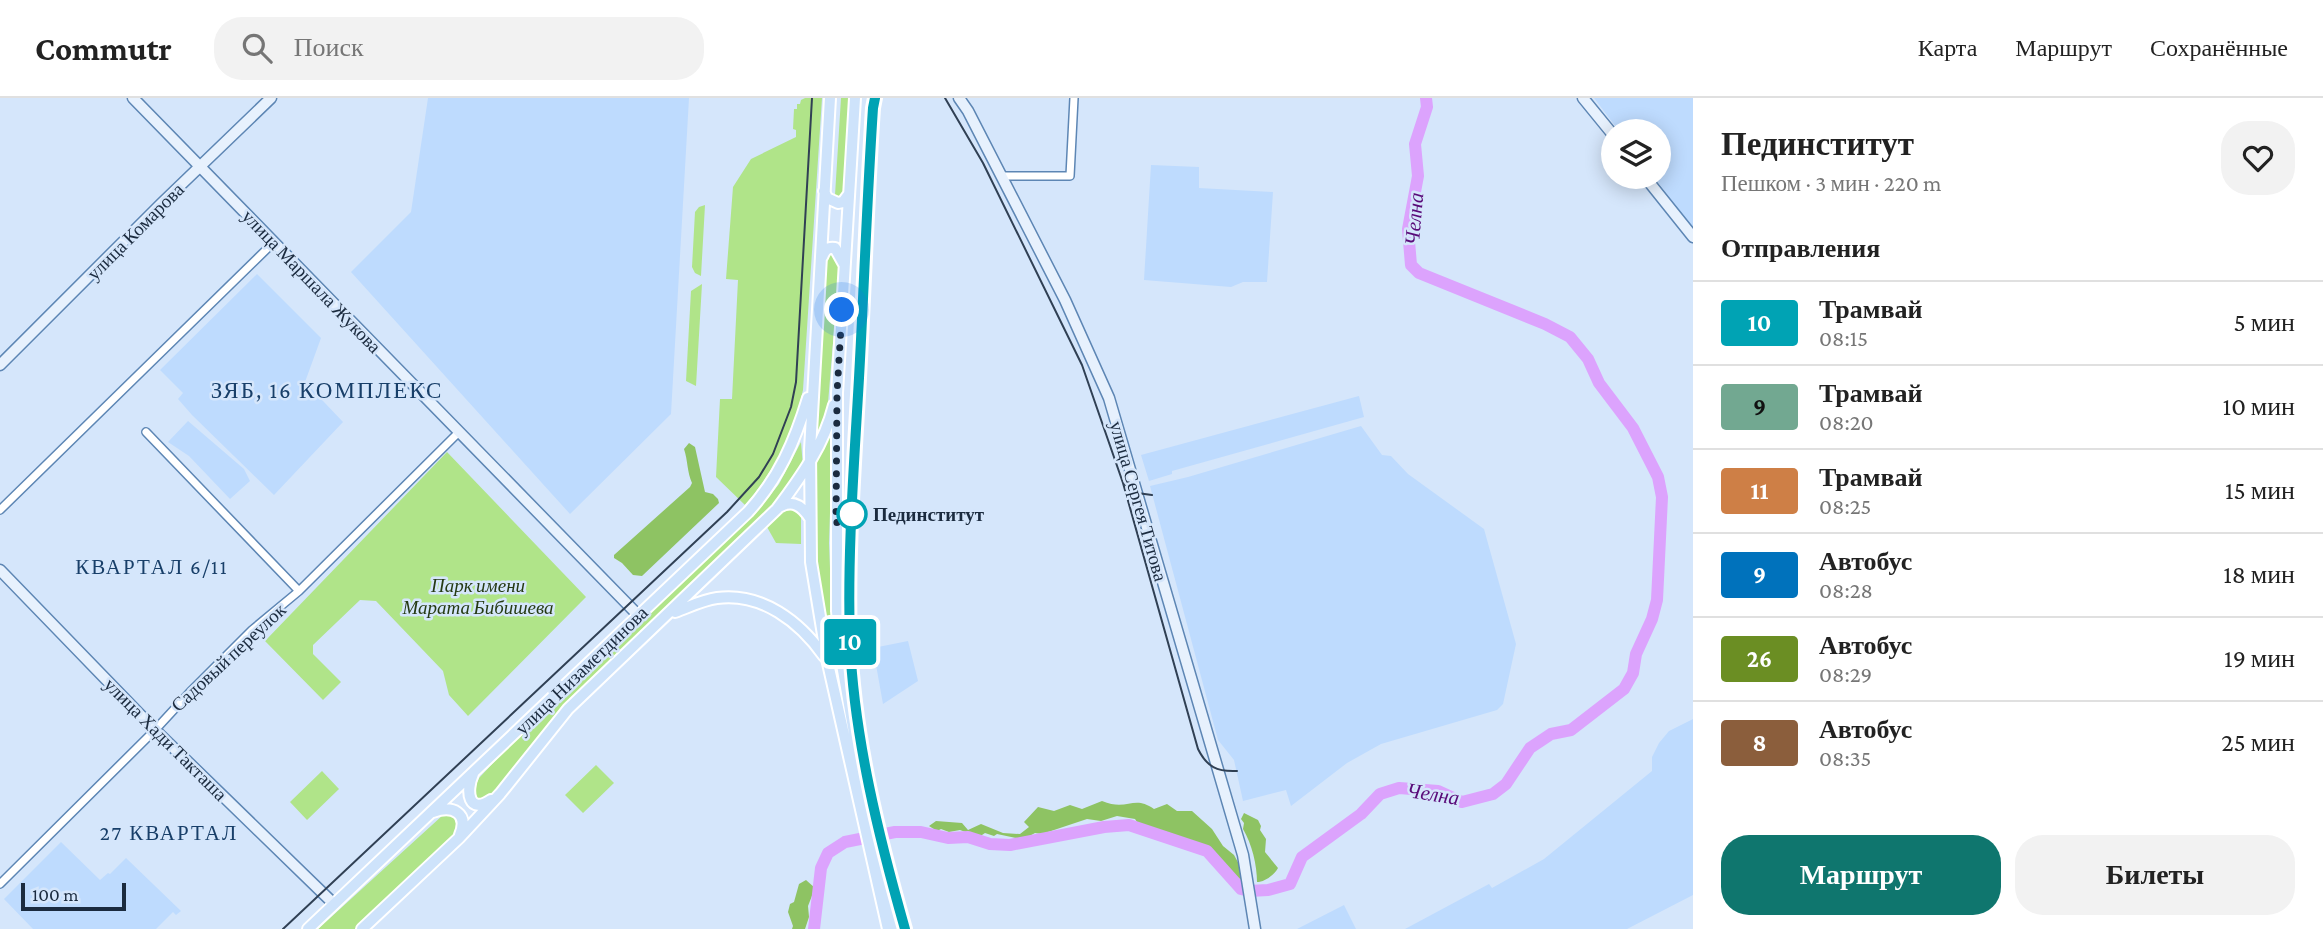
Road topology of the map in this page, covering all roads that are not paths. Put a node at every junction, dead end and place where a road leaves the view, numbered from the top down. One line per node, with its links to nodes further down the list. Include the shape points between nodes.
1 (133, 98): 9 (main road, улица Маршала Жукова)
2 (271, 98): 9 (main road, улица Комарова)
3 (830, 98): 12 (main road)
4 (959, 98): 10 (main road, улица Сергея Титова)
5 (1074, 98): 10 (street, via 1070,176)
6 (1583, 98): 8 (main road)
7 (856, 102): 13 (main road)
8 (1601, 120)
9 (200, 167): 15 (main road, улица Маршала Жукова); 18 (main road, улица Комарова)
10 (1001, 176): 47 (main road, улица Сергея Титова, via 1079,327 1109,398 1243,855)
11 (1655, 189): 14 (main road)
12 (824, 191): 13 (main road, via 838,204); 16 (main road)
13 (850, 193): 17 (main road)
14 (1693, 237)
15 (274, 242): 22 (main road, улица Маршала Жукова); 25 (street)
16 (820, 263): 17 (main road, via 830,247); 19 (main road)
17 (845, 266): 20 (main road)
18 (0, 365)
19 (813, 382): 23 (main road); 30 (main road, улица Низаметдинова, via 787,457 762,497)
20 (837, 393): 23 (main road, улица Низаметдинова); 35 (main road, via 837,611)
21 (146, 432): 28 (street)
22 (459, 432): 28 (street, Садовый переулок); 30 (main road, улица Маршала Жукова)
23 (810, 461): 24 (main road, улица Низаметдинова); 26 (main road)
24 (776, 509): 26 (main road, via 794,504); 29 (main road, улица Низаметдинова)
25 (0, 510)
26 (810, 518): 31 (main road, via 811,562)
27 (0, 570): 32 (main road, улица Хади Такташа)
28 (299, 591): 32 (street, Садовый переулок, via 253,630)
29 (669, 614): 31 (main road, via 717,598 746,599 783,614); 34 (main road, улица Низаметдинова, via 568,709)
30 (638, 615): 33 (main road, улица Низаметдинова)
31 (827, 659): 35 (main road)
32 (155, 730): 38 (street, Садовый переулок); 40 (main road, улица Хади Такташа)
33 (474, 772): 34 (main road, via 468,785 471,800 485,804); 36 (main road, улица Низаметдинова)
34 (500, 794): 37 (main road, улица Низаметдинова)
35 (863, 808): 39 (main road)
36 (432, 812): 37 (main road, via 444,808 457,813 463,827); 40 (main road, улица Низаметдинова)
37 (459, 838): 41 (main road, улица Низаметдинова)
38 (0, 884)
39 (882, 886): 45 (main road); 46 (main road)
40 (334, 904): 42 (main road, улица Низаметдинова)
41 (377, 915): 43 (main road, улица Низаметдинова); 44 (street)
42 (308, 929)
43 (362, 929)
44 (374, 929)
45 (888, 929)
46 (897, 929)
47 (1255, 929)

